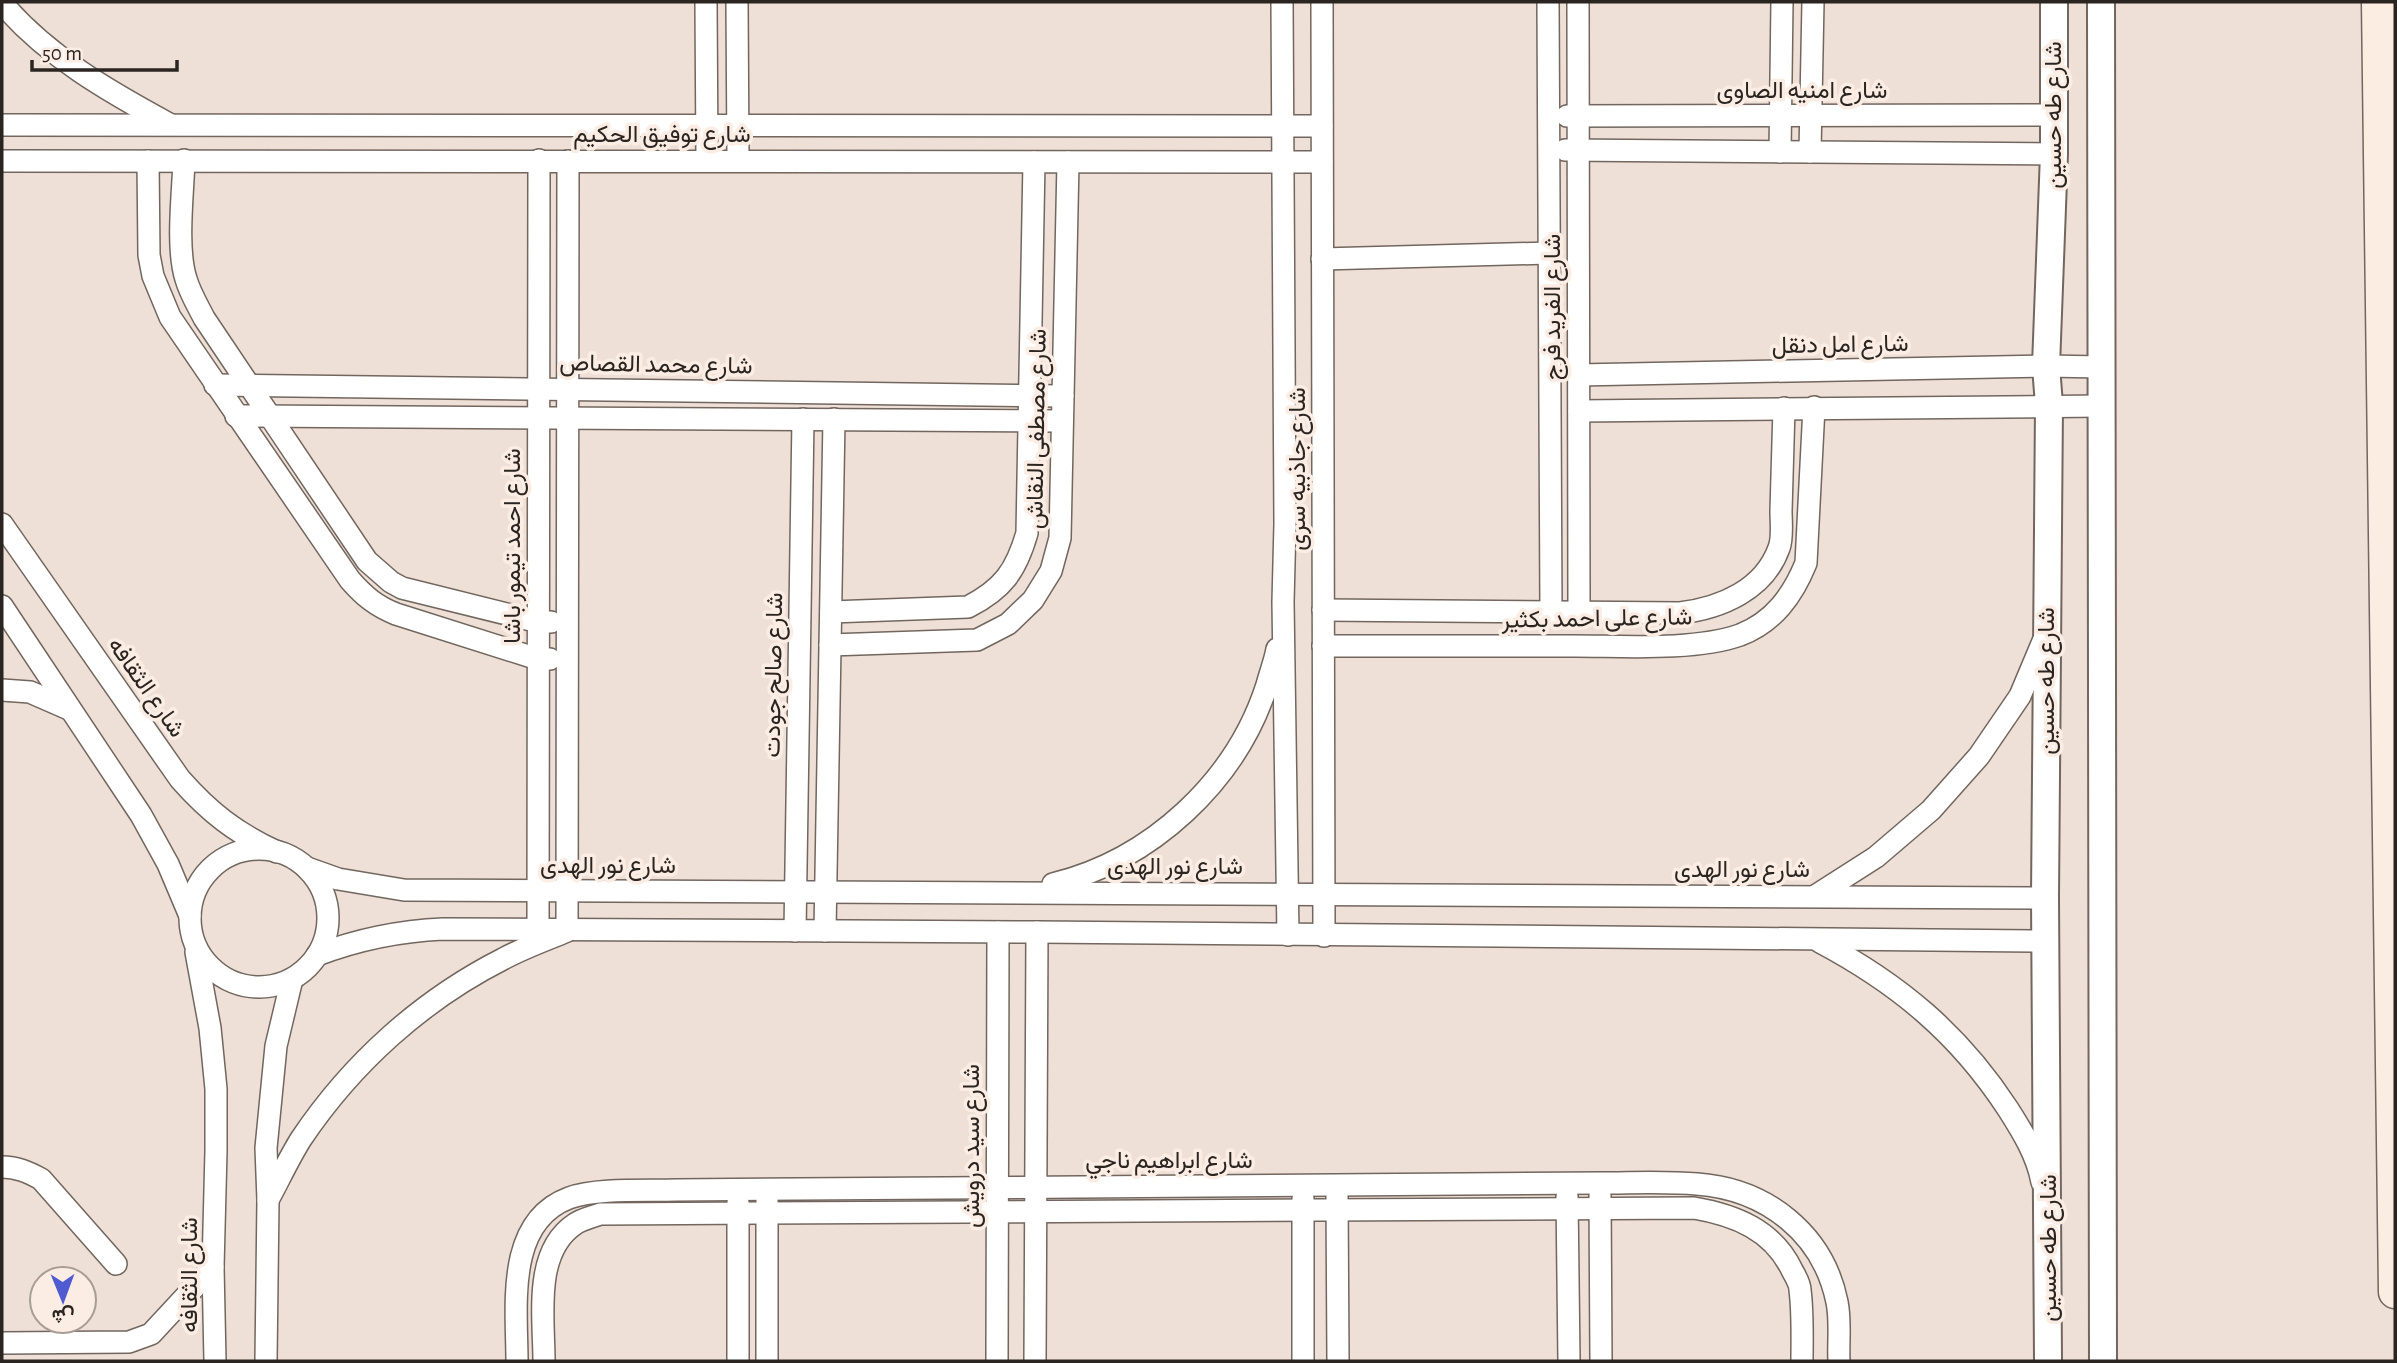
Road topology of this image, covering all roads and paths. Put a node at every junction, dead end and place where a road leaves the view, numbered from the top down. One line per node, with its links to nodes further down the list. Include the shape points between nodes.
1 (706, 2): 20 (street)
2 (737, 2): 21 (street)
3 (1282, 2): 22 (street, شارع جاذبيه سرى)
4 (1322, 2): 23 (street, شارع جاذبيه سرى)
5 (1548, 2): 17 (street, شارع الفريد فرج)
6 (1578, 2): 14 (street, شارع الفريد فرج)
7 (1782, 2): 15 (street)
8 (1813, 2): 16 (street)
9 (2054, 2): 13 (street, شارع طه حسين)
10 (2101, 2): 43 (street, شارع طه حسين)
11 (2378, 2): 135 (main road)
12 (2, 3): 19 (street, via 60,58)
13 (2054, 115): 16 (street, شارع امنيه الصاوى); 28 (street, شارع طه حسين)
14 (1578, 116): 15 (street, شارع امنيه الصاوى); 17 (street, شارع امنيه الصاوى); 25 (street, شارع الفريد فرج)
15 (1780, 116): 16 (street, شارع امنيه الصاوى); 26 (street)
16 (1811, 116): 27 (street)
17 (1549, 117): 24 (street, شارع الفريد فرج)
18 (2, 125): 19 (street, شارع توفيق الحكيم)
19 (170, 125): 20 (street, شارع توفيق الحكيم)
20 (707, 125): 21 (street, شارع توفيق الحكيم); 31 (street)
21 (737, 125): 22 (street, شارع توفيق الحكيم); 32 (street)
22 (1283, 126): 23 (street, شارع توفيق الحكيم); 38 (street, شارع جاذبيه سرى)
23 (1322, 126): 39 (street, شارع جاذبيه سرى)
24 (1549, 150): 25 (street); 40 (street, شارع الفريد فرج)
25 (1578, 150): 26 (street); 44 (street, شارع الفريد فرج)
26 (1780, 152): 27 (street)
27 (1811, 152): 28 (street)
28 (2054, 154): 42 (street, شارع طه حسين)
29 (184, 160): 30 (street, شارع توفيق الحكيم); 34 (street, شارع توفيق الحكيم); 46 (street, via 185,278 204,318)
30 (539, 160): 35 (street, شارع توفيق الحكيم); 49 (street, شارع احمد تيمور باشا)
31 (707, 160): 32 (street, شارع توفيق الحكيم); 35 (street, شارع توفيق الحكيم)
32 (738, 160): 36 (street, شارع توفيق الحكيم)
33 (2, 161): 34 (street, شارع توفيق الحكيم)
34 (148, 161): 45 (street, via 153,276 170,317)
35 (568, 161): 50 (street)
36 (1034, 162): 37 (street, شارع توفيق الحكيم); 51 (street, شارع مصطفى النقاش)
37 (1068, 162): 38 (street, شارع توفيق الحكيم); 52 (street, شارع مصطفى النقاش)
38 (1284, 162): 39 (street, شارع توفيق الحكيم); 47 (street, شارع جاذبيه سرى)
39 (1322, 162): 41 (street, شارع جاذبيه سرى)
40 (1549, 253): 41 (street); 73 (street, شارع الفريد فرج)
41 (1322, 259): 48 (street, شارع جاذبيه سرى)
42 (2046, 366): 43 (street, شارع امل دنقل); 44 (street, شارع امل دنقل); 53 (street, شارع طه حسين)
43 (2102, 367): 54 (street, شارع طه حسين)
44 (1578, 375): 57 (street, شارع الفريد فرج)
45 (215, 385): 46 (street, شارع محمد القصاص); 58 (street)
46 (249, 385): 49 (street, شارع محمد القصاص); 59 (street)
47 (1285, 385): 48 (street); 69 (street, شارع جاذبيه سرى)
48 (1323, 385): 71 (street, شارع جاذبيه سرى)
49 (539, 389): 50 (street, شارع محمد القصاص); 60 (street, شارع احمد تيمور باشا)
50 (568, 389): 51 (street, شارع محمد القصاص); 61 (street)
51 (1029, 395): 52 (street, شارع محمد القصاص); 64 (street, شارع مصطفى النقاش)
52 (1063, 396): 65 (street, شارع مصطفى النقاش)
53 (2049, 405): 54 (street); 55 (street); 78 (street, شارع طه حسين)
54 (2102, 406): 152 (street, شارع طه حسين)
55 (1814, 407): 56 (street); 79 (street, شارع على احمد بكثير, via 1806,563 1782,607)
56 (1784, 408): 57 (street); 68 (street, شارع على احمد بكثير, via 1780,547 1768,569)
57 (1578, 411): 74 (street, شارع الفريد فرج)
58 (236, 416): 59 (street); 82 (street, via 365,597 396,614)
59 (270, 416): 60 (street); 76 (street, via 367,561 391,582)
60 (539, 417): 61 (street); 76 (street, شارع احمد تيمور باشا)
61 (568, 418): 62 (street); 75 (street)
62 (803, 419): 63 (street); 84 (street, شارع صالح جودت)
63 (834, 419): 64 (street); 72 (street)
64 (1029, 420): 65 (street); 67 (street, شارع مصطفى النقاش, via 1027,533 1020,558)
65 (1062, 421): 77 (street, شارع مصطفى النقاش, via 1060,538 1051,571 1033,600)
66 (2, 524): 87 (street, شارع الثقافه, via 180,779 223,822)
67 (988, 597): 72 (street, شارع مصطفى النقاش, via 968,607); 77 (street)
68 (1729, 601): 74 (street, شارع على احمد بكثير, via 1680,613); 79 (street)
69 (1283, 602): 93 (street, via 1276,654 1261,704 1237,751 1205,793 1166,829 1123,858 1074,879); 94 (street, شارع جاذبيه سرى)
70 (2, 606): 86 (street)
71 (1323, 610): 73 (street, شارع على احمد بكثير); 80 (street, شارع جاذبيه سرى)
72 (831, 612): 81 (street)
73 (1551, 612): 74 (street, شارع على احمد بكثير)
74 (1579, 612)
75 (567, 621): 76 (street); 83 (street)
76 (539, 622): 82 (street, شارع احمد تيمور باشا)
77 (1008, 624): 81 (street, شارع مصطفى النقاش, via 977,640)
78 (2046, 634): 96 (street, via 2020,696 1979,756 1931,810 1876,857); 97 (street, شارع طه حسين)
79 (1740, 635): 80 (street, شارع على احمد بكثير, via 1659,646)
80 (1323, 646): 95 (street, شارع جاذبيه سرى)
81 (830, 653): 84 (street, شارع مصطفى النقاش); 92 (street)
82 (538, 659): 83 (street); 89 (street, شارع احمد تيمور باشا)
83 (567, 660): 90 (street)
84 (799, 662): 91 (street, شارع صالح جودت)
85 (2, 690): 86 (street, via 30,692)
86 (72, 710): 98 (street, via 155,839)
87 (277, 852): 88 (street); 98 (street, via 239,852 219,862 204,876)
88 (307, 868): 89 (street, شارع نور الهدى, via 338,879 404,890); 110 (street, via 326,901 325,939)
89 (538, 890): 90 (street, شارع نور الهدى); 99 (street, شارع احمد تيمور باشا)
90 (566, 891): 91 (street, شارع نور الهدى); 100 (street)
91 (795, 892): 92 (street, شارع نور الهدى); 101 (street, شارع صالح جودت)
92 (826, 892): 93 (street, شارع نور الهدى); 102 (street)
93 (1023, 892): 94 (street, شارع نور الهدى)
94 (1287, 893): 95 (street, شارع نور الهدى); 105 (street, شارع جاذبيه سرى)
95 (1324, 893): 96 (street, شارع نور الهدى); 106 (street, شارع جاذبيه سرى)
96 (1815, 895): 97 (street, شارع نور الهدى)
97 (2045, 898): 109 (street, شارع طه حسين)
98 (190, 916): 107 (street)
99 (538, 931): 100 (street); 110 (street, via 410,930)
100 (567, 931): 101 (street); 121 (street, via 503,958 444,993 390,1035 333,1096 301,1140)
101 (795, 931): 102 (street)
102 (825, 931): 103 (street)
103 (998, 932): 104 (street); 118 (street, شارع سيد درويش)
104 (1037, 932): 105 (street); 117 (street)
105 (1288, 935): 106 (street)
106 (1324, 936): 108 (street)
107 (193, 939): 111 (street, via 215,972 233,982 273,986); 134 (street, شارع الثقافه, via 216,1089)
108 (1816, 939): 109 (street); 126 (street, via 1895,987 1964,1049 2018,1124 2039,1166)
109 (2046, 941): 126 (street, شارع طه حسين)
110 (317, 955): 111 (street)
111 (292, 979): 121 (street, via 272,1080 266,1148)
112 (2, 1167): 133 (street, via 27,1171 41,1179)
113 (1600, 1182): 114 (street, شارع ابراهيم ناجي); 123 (street); 150 (street, شارع ابراهيم ناجي, via 1698,1184 1726,1189 1776,1209 1815,1245 1829,1274 1838,1304)
114 (1567, 1184): 116 (street, شارع ابراهيم ناجي); 122 (street)
115 (1303, 1185): 116 (street, شارع ابراهيم ناجي); 117 (street, شارع ابراهيم ناجي); 124 (street)
116 (1337, 1185): 125 (street)
117 (1036, 1187): 118 (street, شارع ابراهيم ناجي); 128 (street)
118 (997, 1188): 120 (street, شارع ابراهيم ناجي); 127 (street, شارع سيد درويش)
119 (738, 1189): 120 (street, شارع ابراهيم ناجي); 130 (street); 131 (street, شارع ابراهيم ناجي, via 588,1194 569,1198)
120 (766, 1189): 129 (street)
121 (268, 1200): 138 (street)
122 (1567, 1209): 123 (street, شارع ابراهيم ناجي); 125 (street, شارع ابراهيم ناجي); 147 (street)
123 (1600, 1209): 148 (street); 149 (street, شارع ابراهيم ناجي, via 1695,1208 1748,1223 1788,1262 1800,1287)
124 (1303, 1210): 125 (street, شارع ابراهيم ناجي); 128 (street, شارع ابراهيم ناجي); 145 (street)
125 (1337, 1210): 146 (street)
126 (2047, 1210): 151 (street, شارع طه حسين)
127 (997, 1212): 128 (street, شارع ابراهيم ناجي); 129 (street, شارع ابراهيم ناجي); 143 (street, شارع سيد درويش)
128 (1036, 1212): 144 (street)
129 (767, 1213): 130 (street, شارع ابراهيم ناجي); 142 (street)
130 (738, 1214): 132 (street, شارع ابراهيم ناجي, via 600,1214 575,1223); 141 (street)
131 (537, 1221): 132 (street); 139 (street, شارع ابراهيم ناجي, via 524,1245 518,1275)
132 (556, 1241): 140 (street, via 544,1271)
133 (116, 1264)
134 (212, 1267): 136 (street, via 151,1334 129,1342); 137 (street, شارع الثقافه)
135 (2395, 1292)
136 (2, 1343)
137 (215, 1361)
138 (266, 1361)
139 (517, 1361)
140 (544, 1361)
141 (738, 1361)
142 (767, 1361)
143 (996, 1361)
144 (1035, 1361)
145 (1303, 1361)
146 (1338, 1361)
147 (1569, 1361)
148 (1601, 1361)
149 (1802, 1361)
150 (1839, 1361)
151 (2048, 1361)
152 (2103, 1361)

